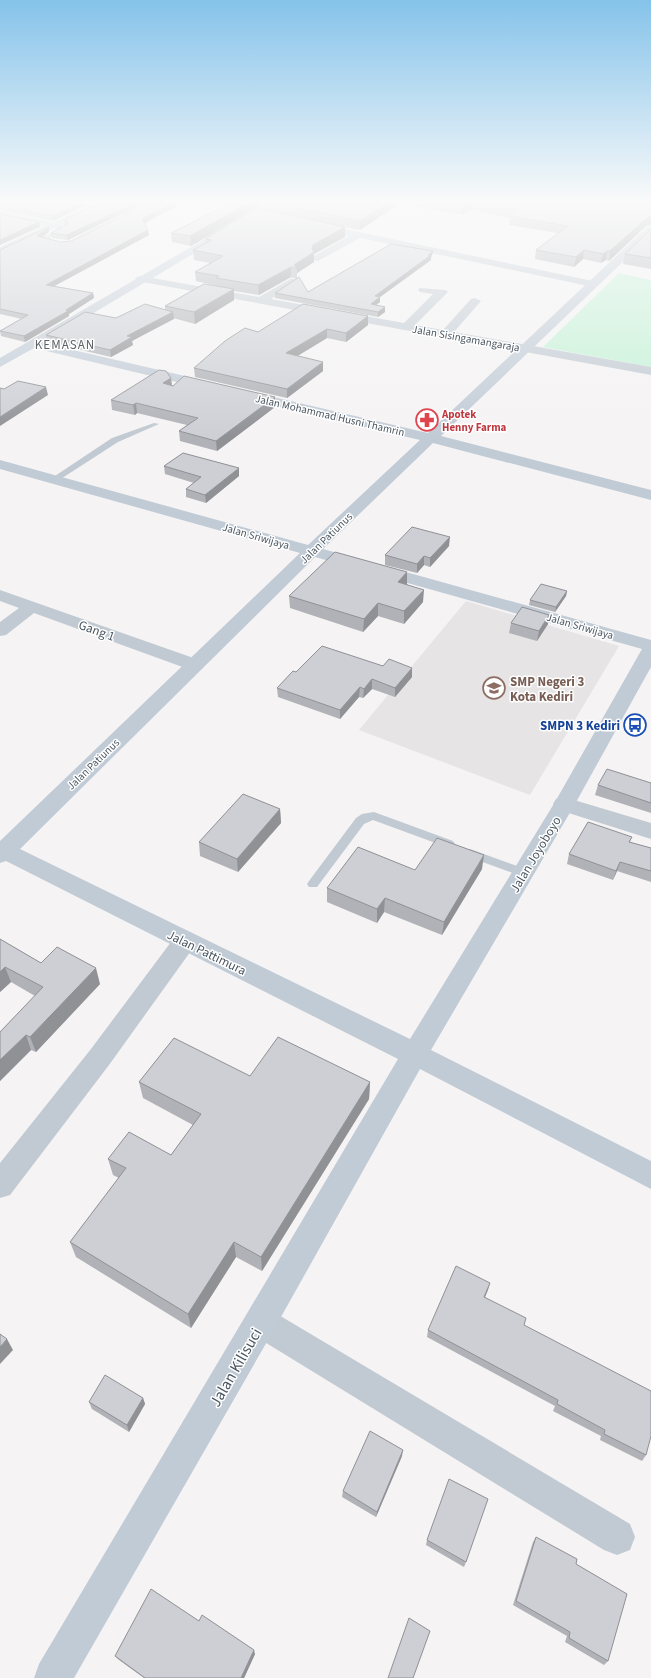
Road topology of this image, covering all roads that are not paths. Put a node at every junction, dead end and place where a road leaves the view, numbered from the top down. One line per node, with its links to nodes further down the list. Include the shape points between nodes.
1 (135, 281): 14 (street)
2 (158, 281): 10 (street, Jalan Sisingamangaraja)
3 (290, 281): 10 (street)
4 (580, 281): 6 (street)
5 (596, 281): 6 (street, Jalan Patiunus)
6 (593, 284): 15 (street, Jalan Patiunus)
7 (424, 290): 8 (street)
8 (442, 292): 9 (street); 12 (street)
9 (457, 295)
10 (262, 300): 12 (street, Jalan Sisingamangaraja)
11 (475, 302): 13 (street)
12 (406, 327): 13 (street, Jalan Sisingamangaraja)
13 (445, 335): 15 (street, Jalan Sisingamangaraja)
14 (32, 344): 16 (street); 18 (street)
15 (525, 349): 17 (street, Jalan Sisingamangaraja); 21 (street, Jalan Patiunus)
16 (0, 363)
17 (651, 371)
18 (220, 388)
19 (235, 392): 21 (street, Jalan Mohammad Husni Thamrin)
20 (156, 424): 23 (lane, via 115,440)
21 (430, 438): 24 (street, Jalan Mohammad Husni Thamrin); 25 (street, Jalan Patiunus)
22 (0, 464): 23 (street, Jalan Sriwijaya)
23 (53, 480): 25 (street, Jalan Sriwijaya)
24 (651, 495)
25 (311, 551): 29 (street, Jalan Sriwijaya); 31 (street, Jalan Patiunus)
26 (0, 595): 27 (street, Gang 1)
27 (33, 606): 28 (street); 31 (street, Gang 1)
28 (0, 631)
29 (651, 646)
30 (651, 650): 32 (street, Jalan Joyoboyo)
31 (195, 665): 34 (street, Jalan Patiunus)
32 (564, 804): 33 (street); 35 (street, Jalan Joyoboyo)
33 (651, 831)
34 (1, 852): 37 (street, Jalan Pattimura)
35 (524, 873): 36 (lane, via 374,816 360,821); 38 (street, Jalan Joyoboyo)
36 (313, 884)
37 (185, 941): 38 (street, Jalan Pattimura); 40 (street, via 104,1052)
38 (415, 1054): 39 (street, Jalan Pattimura); 41 (street, Jalan Kilisuci)
39 (651, 1176)
40 (0, 1185)
41 (261, 1322): 42 (street); 43 (street, Jalan Kilisuci)
42 (617, 1537)
43 (53, 1678)

